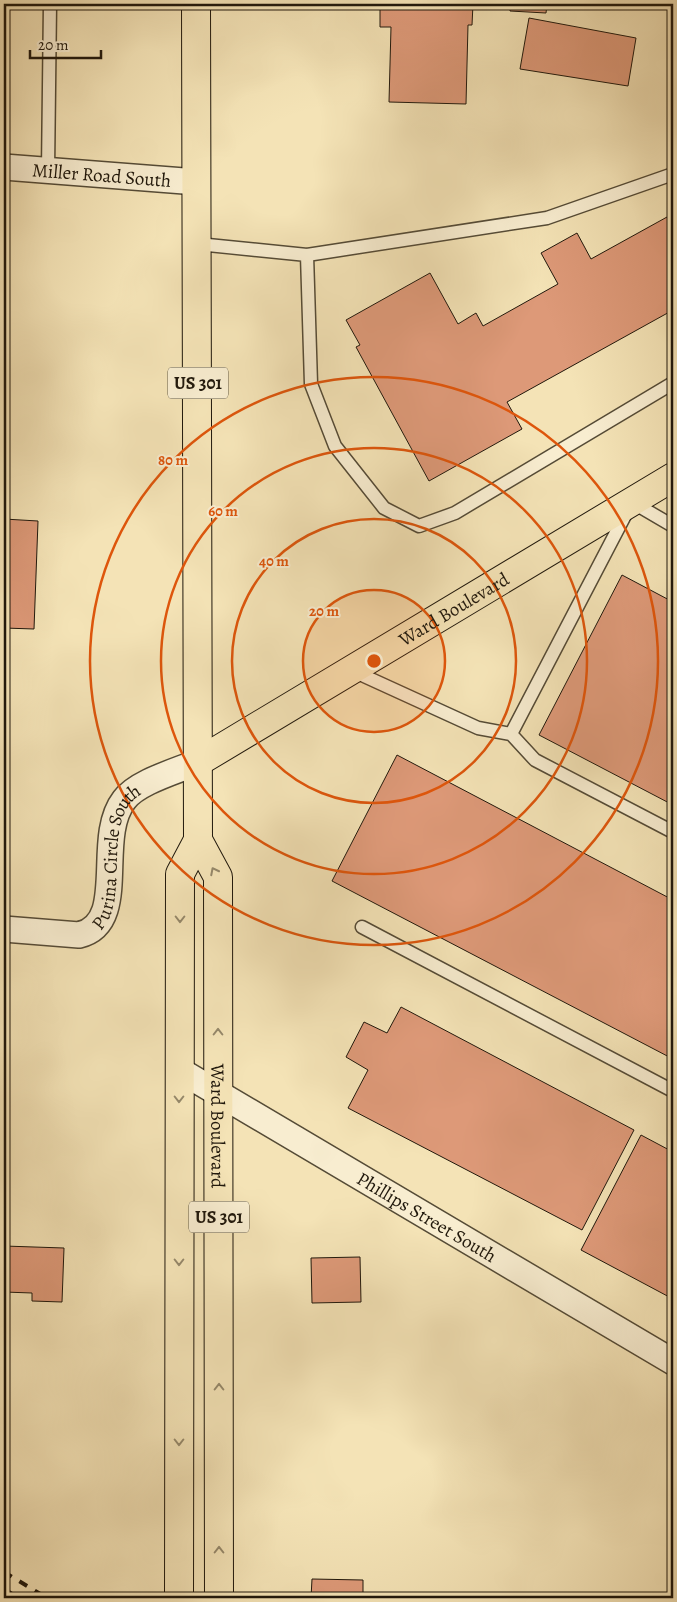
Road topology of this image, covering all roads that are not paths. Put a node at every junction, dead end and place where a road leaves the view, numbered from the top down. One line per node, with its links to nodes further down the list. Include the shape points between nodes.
1 (50, 4): 4 (lane)
2 (196, 4): 6 (main road, US 301)
3 (4, 167): 4 (street, Miller Road South)
4 (48, 170): 6 (street, Miller Road South)
5 (673, 174): 8 (lane, via 547,218)
6 (197, 182): 7 (main road, US 301)
7 (198, 244): 8 (lane); 15 (main road, US 301)
8 (307, 256): 9 (lane, via 312,384 335,446 384,508 419,526 455,513)
9 (673, 383)
10 (673, 477): 11 (main road, Ward Boulevard)
11 (632, 502): 12 (lane); 13 (main road, Ward Boulevard); 14 (lane)
12 (673, 526)
13 (351, 670): 14 (lane, via 478,728); 15 (main road, Ward Boulevard)
14 (511, 734): 16 (lane, via 535,760)
15 (198, 762): 17 (main road, Ward Boulevard); 19 (street, Purina Circle South, via 133,790 123,801 111,825 108,902 98,926 79,935)
16 (673, 832)
17 (198, 840): 20 (main road, Ward Boulevard / US 301, one-way to 20, via 180,874); 22 (main road, Ward Boulevard / US 301, one-way to 17, via 218,877)
18 (362, 927): 21 (lane)
19 (4, 929)
20 (179, 1070): 22 (street, Phillips Street South); 24 (main road, Ward Boulevard / US 301, one-way to 24)
21 (673, 1090)
22 (218, 1093): 23 (street, Phillips Street South); 25 (main road, Ward Boulevard / US 301, one-way to 22)
23 (673, 1362)
24 (179, 1598)
25 (220, 1598)

